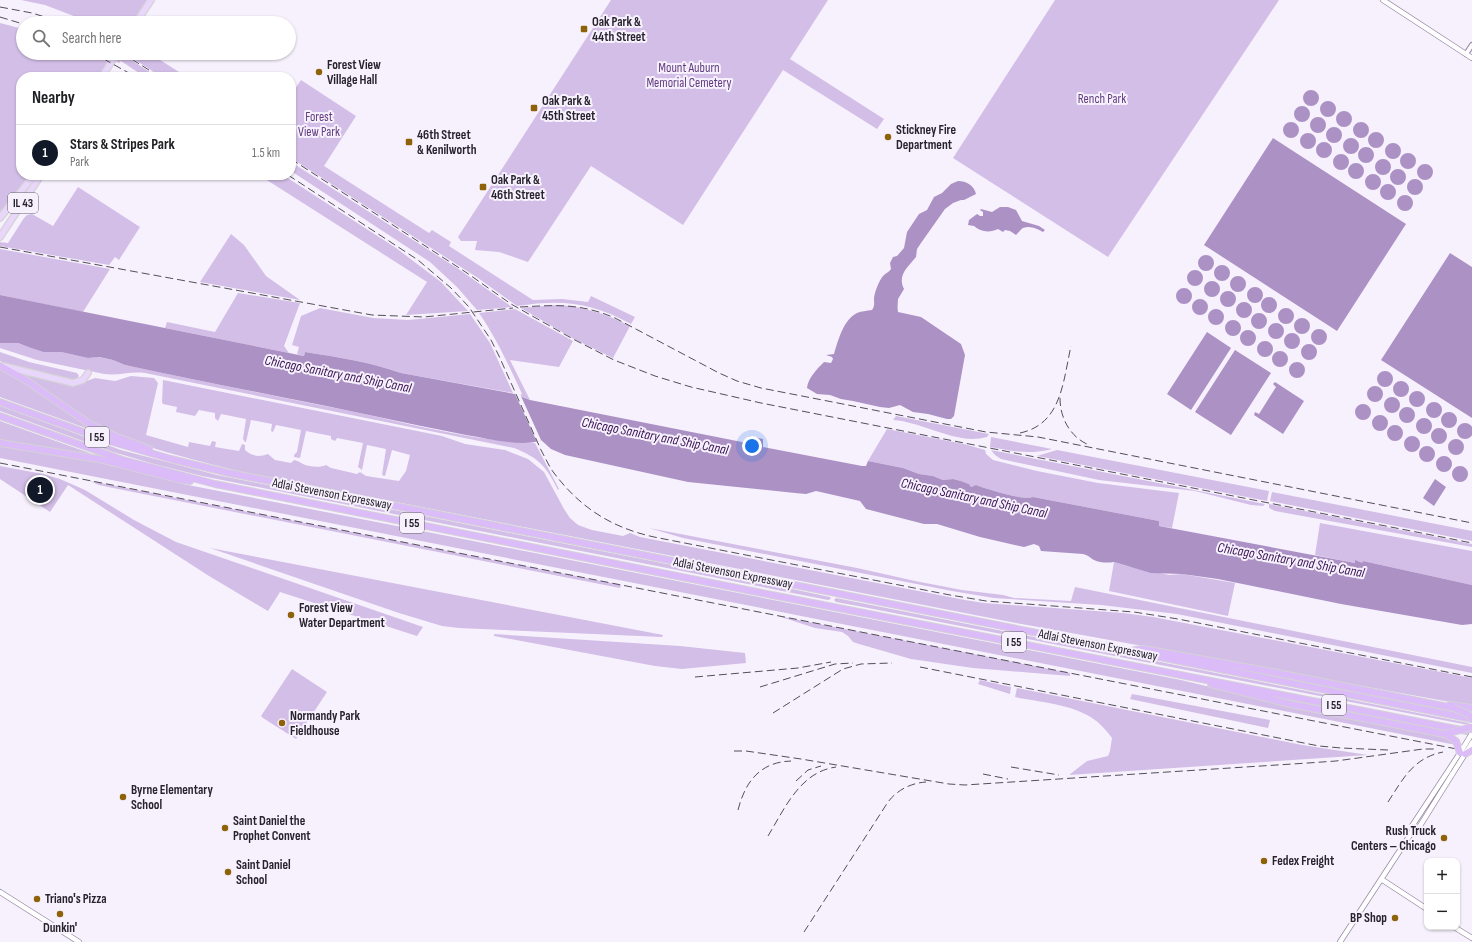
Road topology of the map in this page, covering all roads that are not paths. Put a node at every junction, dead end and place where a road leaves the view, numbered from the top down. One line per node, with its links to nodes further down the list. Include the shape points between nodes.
1 (151, 0): 3 (main road)
2 (1383, 0): 5 (main road)
3 (141, 16)
4 (1472, 45): 5 (street)
5 (1466, 54): 6 (main road)
6 (1472, 58)
7 (113, 60): 8 (main road)
8 (105, 72)
9 (30, 180): 11 (main road, IL 43)
10 (38, 180): 12 (main road, IL 43)
11 (0, 218)
12 (0, 237)
13 (0, 366): 14 (main road, via 73,383 83,380); 18 (highway, via 104,432)
14 (88, 373)
15 (0, 402): 18 (highway, Adlai Stevenson Expressway / I 55, via 106,440)
16 (0, 416): 19 (highway, Adlai Stevenson Expressway / I 55, via 123,460)
17 (0, 443): 19 (highway, via 80,455 181,480)
18 (196, 466): 20 (highway, Adlai Stevenson Expressway / I 55)
19 (215, 484): 21 (highway, Adlai Stevenson Expressway / I 55)
20 (1130, 651): 22 (highway, via 1143,649); 24 (highway, Adlai Stevenson Expressway / I 55)
21 (1196, 678): 26 (highway, via 1290,704); 27 (highway, Adlai Stevenson Expressway / I 55)
22 (1455, 707): 23 (highway); 24 (highway, bridge)
23 (1472, 708)
24 (1472, 719)
25 (1472, 727): 26 (highway, bridge)
26 (1445, 734): 30 (highway, bridge, via 1456,741)
27 (1472, 734): 30 (main road, bridge)
28 (1472, 742): 30 (main road, bridge)
29 (1472, 750): 30 (highway, bridge)
30 (1462, 753): 31 (main road, via 1412,826); 31 (main road, bridge, via 1453,774 1418,829)
31 (1412, 832): 32 (main road)
32 (1381, 879): 34 (main road); 38 (main road)
33 (0, 892): 37 (main road)
34 (1424, 907)
35 (1459, 930): 36 (main road)
36 (1472, 938)
37 (79, 942)
38 (1340, 942)

